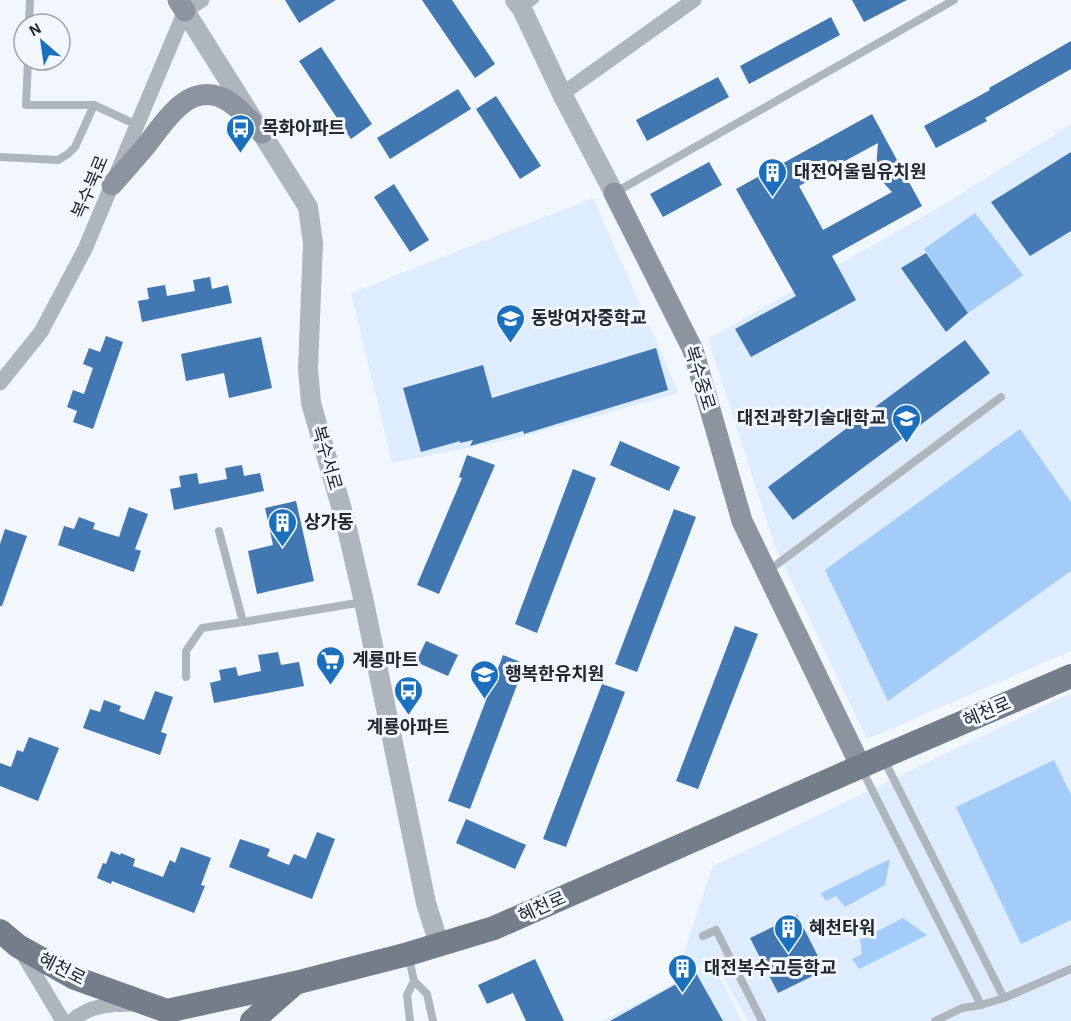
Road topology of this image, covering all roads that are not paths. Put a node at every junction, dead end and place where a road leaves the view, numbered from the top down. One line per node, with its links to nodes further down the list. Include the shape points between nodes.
1 (694, 0): 6 (street)
2 (954, 0): 12 (lane)
3 (524, 3): 6 (street, 복수중로)
4 (188, 4): 8 (street, 복수북로); 9 (street, 복수서로)
5 (27, 72): 7 (lane, via 26,105)
6 (562, 94): 12 (street, 복수중로)
7 (94, 105): 8 (lane); 10 (lane, via 68,154 57,160)
8 (137, 125): 11 (street, 복수북로)
9 (262, 133): 11 (main road, via 218,96 190,98 176,108); 17 (street, 복수서로, via 308,207 313,243 308,369 311,403)
10 (0, 157)
11 (112, 185): 13 (street, 복수북로, via 85,249 40,332)
12 (614, 193): 16 (main road, 복수중로, via 693,350 742,521)
13 (0, 383)
14 (1001, 397): 16 (lane)
15 (219, 531): 18 (lane)
16 (767, 572): 21 (main road, 복수중로)
17 (364, 602): 18 (lane); 24 (street, 복수서로, via 426,903)
18 (243, 622): 20 (lane, via 202,628 186,651)
19 (1071, 676): 21 (main road, 혜천로)
20 (186, 677)
21 (871, 762): 24 (main road, 혜천로, via 494,928); 29 (lane); 30 (lane)
22 (703, 936): 37 (lane, via 716,930)
23 (6, 942): 31 (main road, 혜천로, via 75,978); 32 (street)
24 (439, 944): 25 (main road, 혜천로)
25 (408, 954): 27 (lane); 28 (main road, 혜천로)
26 (1071, 969): 29 (lane)
27 (414, 981): 35 (lane, via 407,995); 36 (lane, via 427,994)
28 (295, 983): 31 (main road, 혜천로); 34 (main road)
29 (1004, 998): 30 (lane)
30 (981, 1005): 38 (lane, via 962,1008)
31 (161, 1012): 33 (street, via 121,1004 95,1007)
32 (63, 1021)
33 (72, 1021)
34 (252, 1021)
35 (410, 1021)
36 (433, 1021)
37 (762, 1021)
38 (935, 1021)

